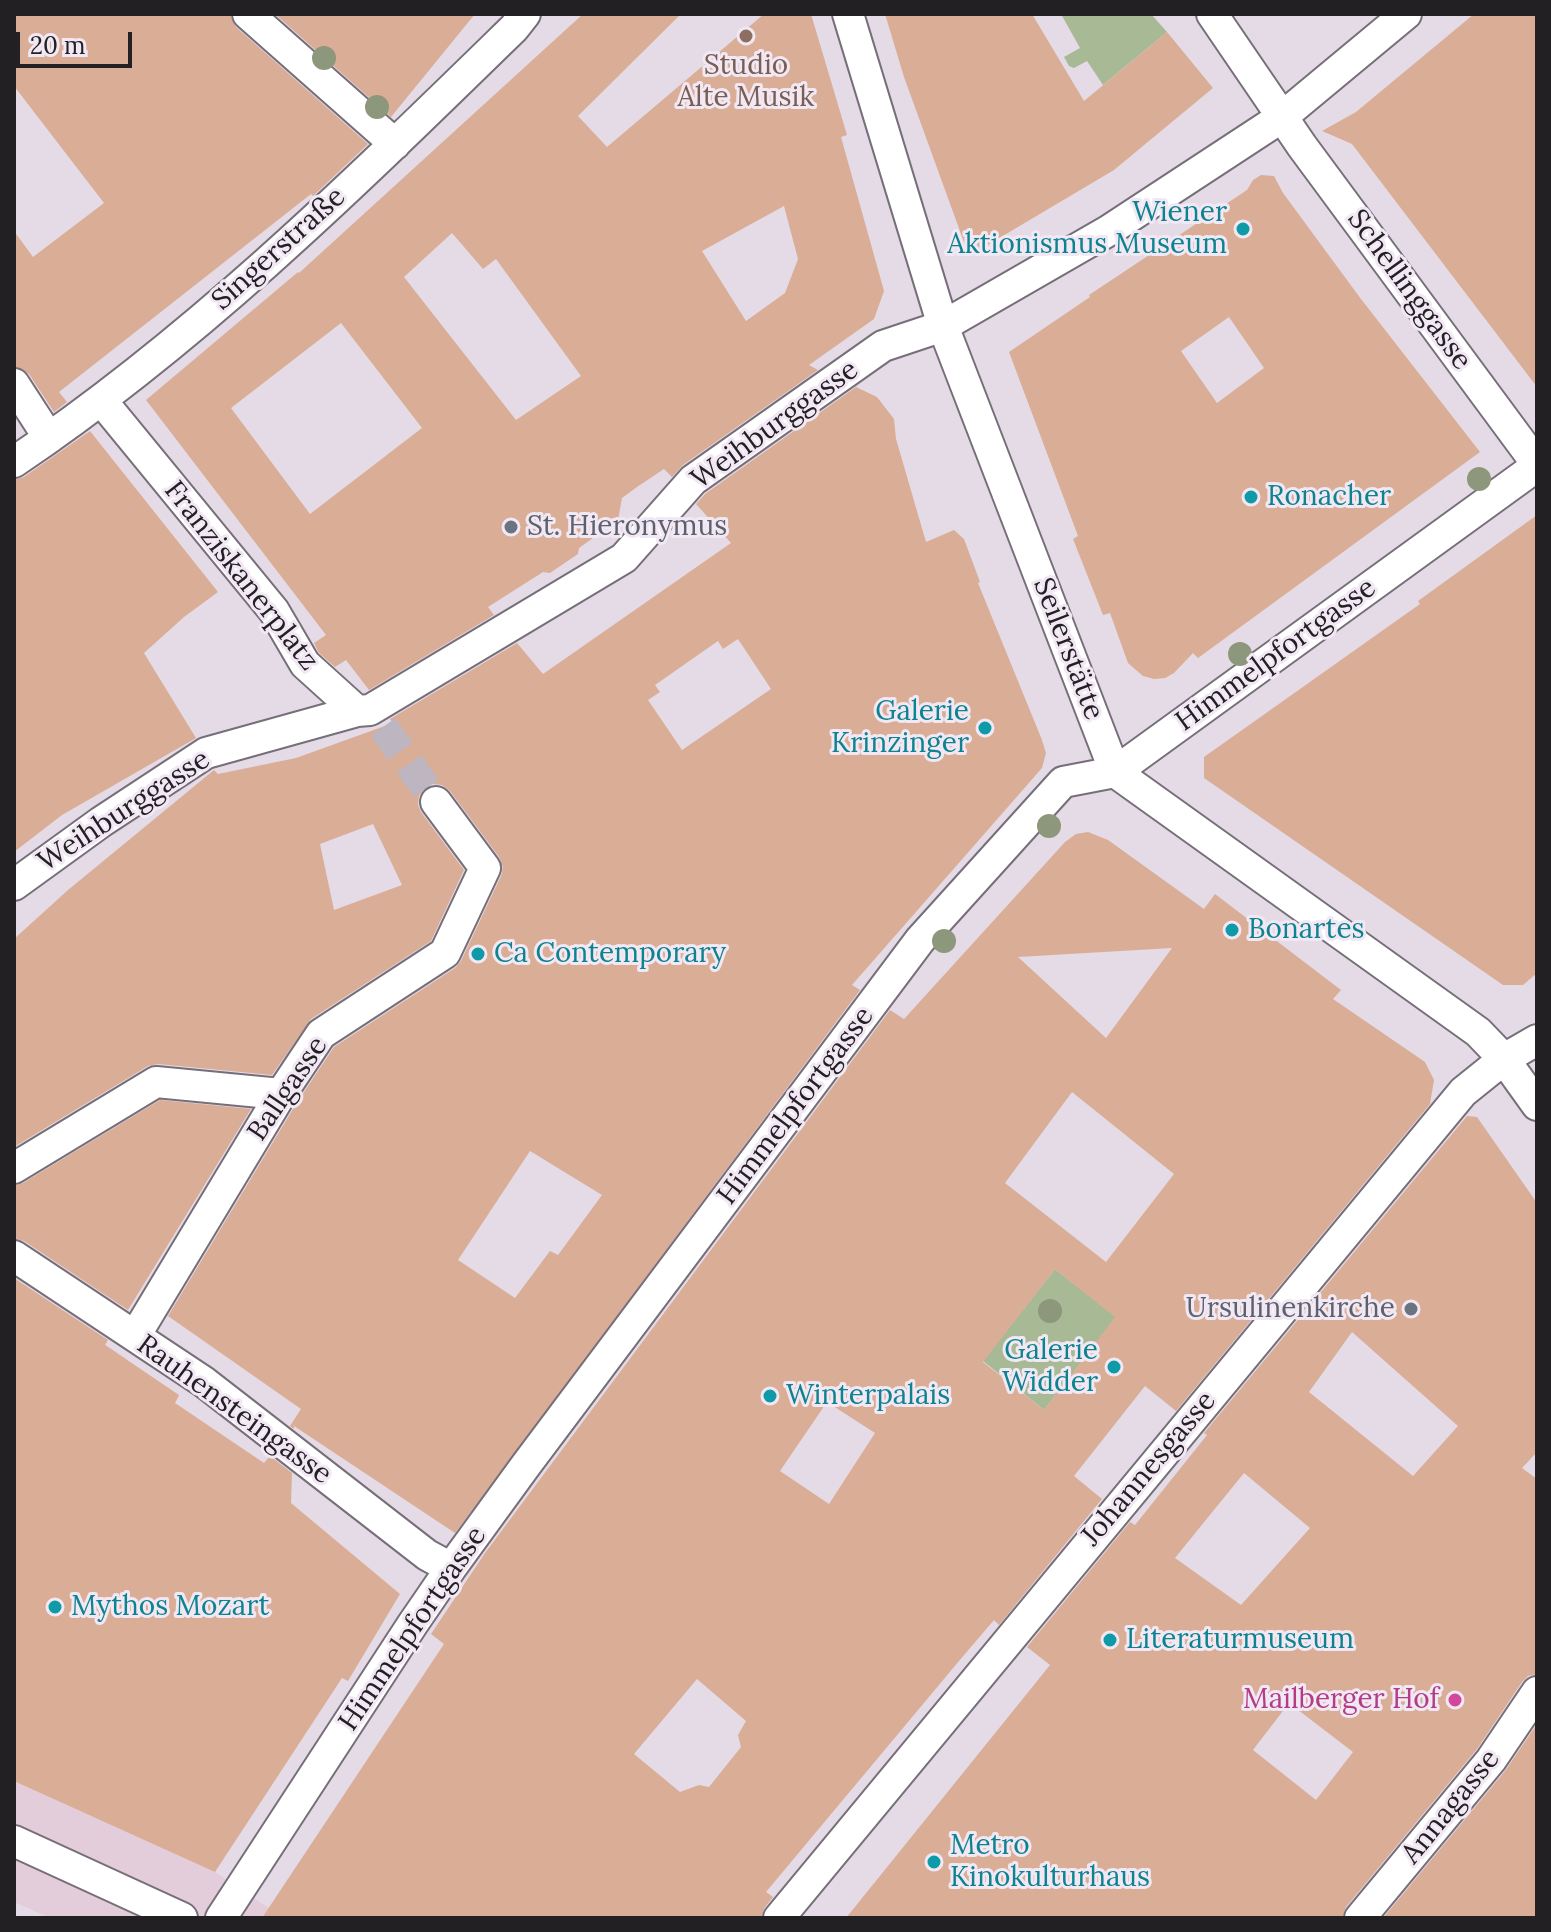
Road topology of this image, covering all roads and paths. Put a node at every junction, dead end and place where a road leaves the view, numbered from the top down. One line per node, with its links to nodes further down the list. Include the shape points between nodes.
1 (248, 14): 7 (street)
2 (525, 14): 7 (street, Singerstraße)
3 (848, 14): 8 (street, Seilerstätte)
4 (1212, 14): 6 (street, Schellinggasse)
5 (1406, 14): 6 (street, Weihburggasse)
6 (1282, 117): 8 (street, Weihburggasse, via 1108,231); 13 (street, Schellinggasse)
7 (395, 144): 10 (street, Singerstraße, via 262,269)
8 (943, 326): 14 (street, Weihburggasse, via 883,346 693,480 624,558); 15 (street, Seilerstätte)
9 (14, 384): 11 (street)
10 (101, 400): 11 (street, Singerstraße); 14 (street, Franziskanerplatz, via 274,611 305,664)
11 (49, 438): 12 (street, Singerstraße)
12 (14, 462)
13 (1537, 465): 15 (street, Himmelpfortgasse)
14 (370, 716): 17 (street, Weihburggasse, via 206,753)
15 (1115, 772): 19 (street, via 1478,1032); 25 (street, Himmelpfortgasse, via 1063,782 920,940)
16 (436, 802): 20 (street, Ballgasse, via 485,868 445,953 321,1034)
17 (14, 885)
18 (1537, 1040): 19 (street, Johannesgasse)
19 (1504, 1059): 21 (street); 30 (street, Johannesgasse, via 1463,1092)
20 (281, 1094): 22 (street, via 156,1082); 24 (street, Ballgasse)
21 (1537, 1105)
22 (14, 1168)
23 (14, 1256): 24 (street, Rauhensteingasse)
24 (135, 1336): 25 (street, Rauhensteingasse)
25 (451, 1568): 29 (street, Himmelpfortgasse)
26 (1537, 1692): 31 (street, Annagasse, via 1491,1760)
27 (14, 1841): 28 (street)
28 (182, 1918)
29 (221, 1918)
30 (779, 1918)
31 (1360, 1918)

